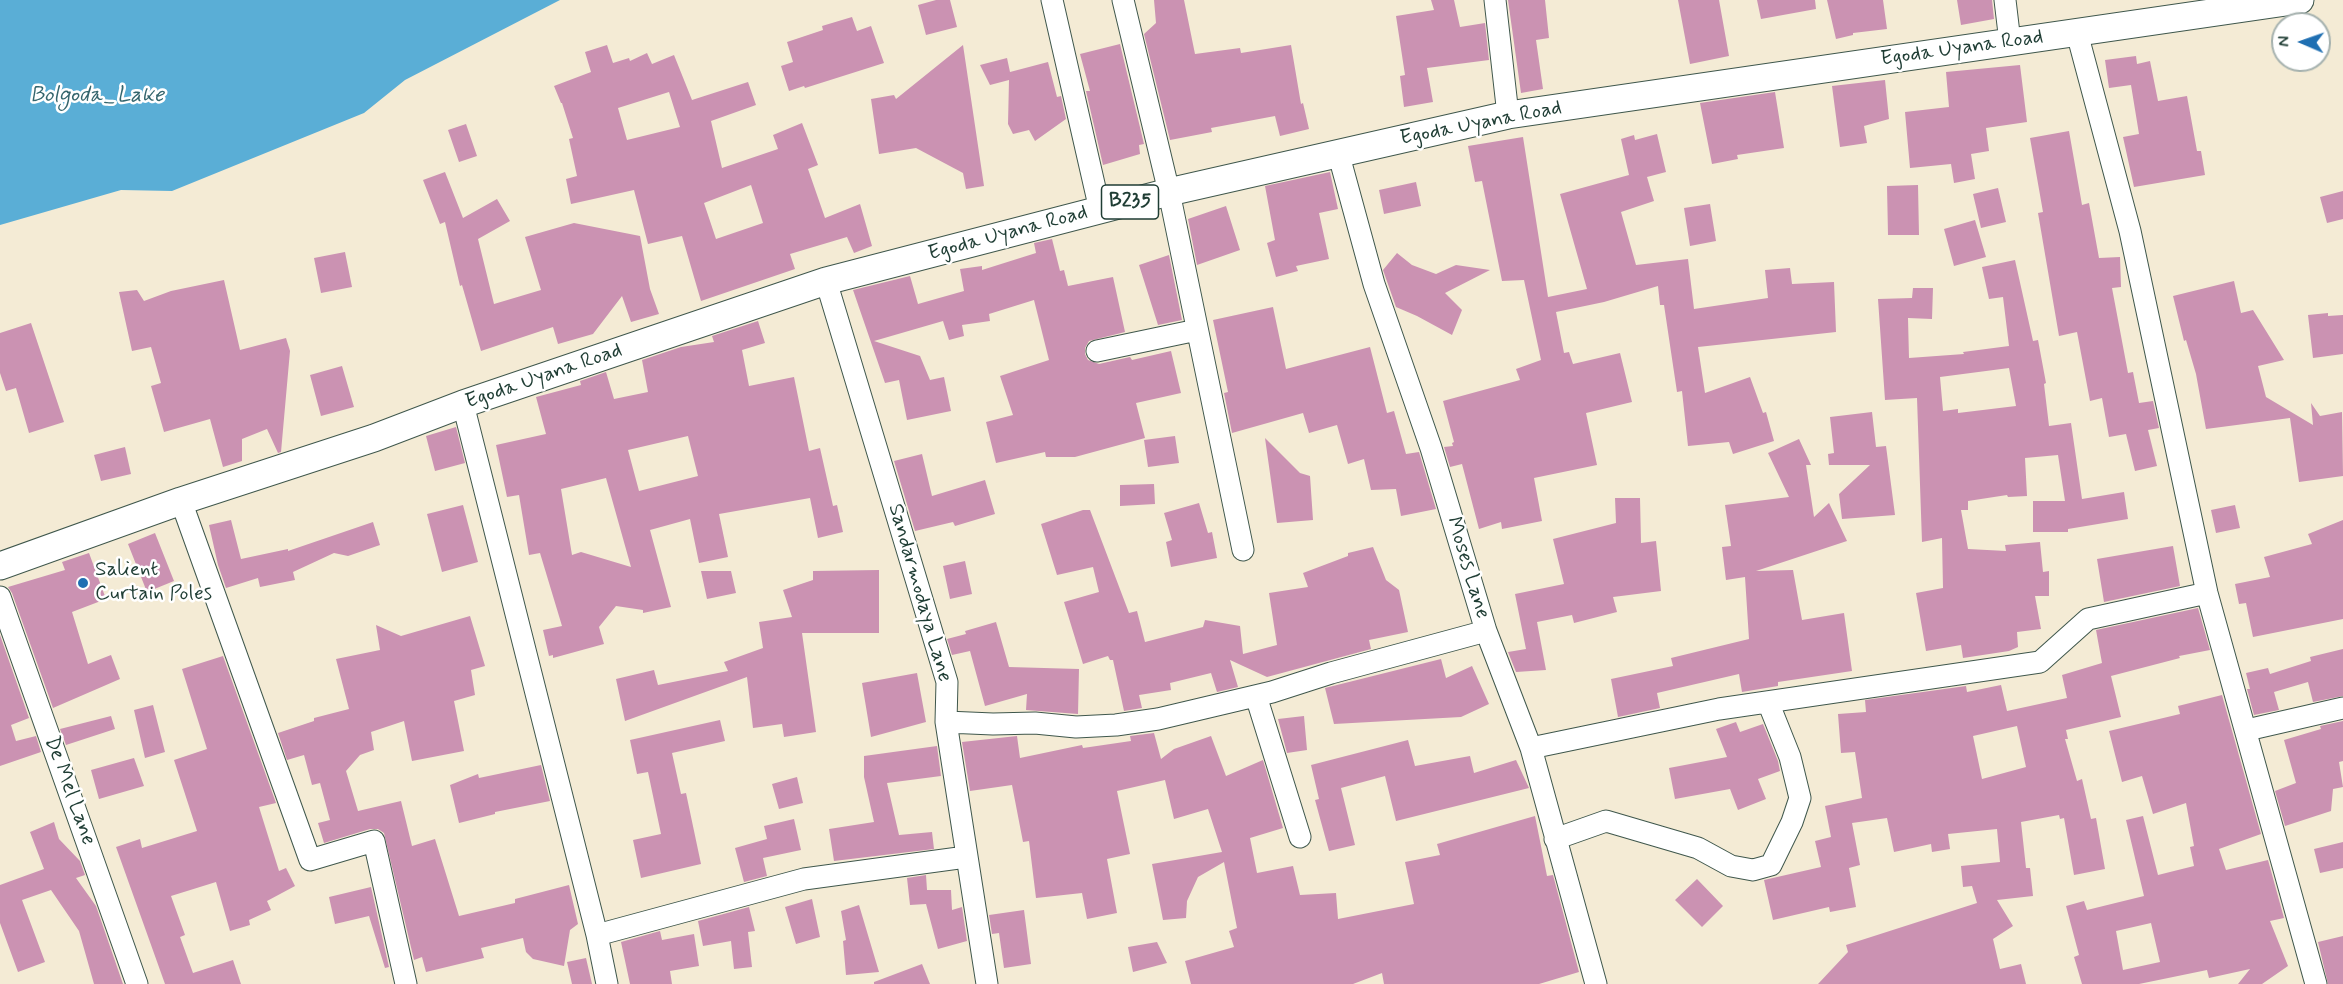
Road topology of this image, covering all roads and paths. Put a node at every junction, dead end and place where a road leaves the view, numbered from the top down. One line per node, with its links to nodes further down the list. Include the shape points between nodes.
1 (1052, 0): 11 (street)
2 (1123, 0): 10 (street)
3 (1495, 0): 8 (street)
4 (2005, 0): 7 (street)
5 (2300, 0): 6 (main road, Egoda Uyana Road / B235)
6 (2077, 33): 7 (main road, Egoda Uyana Road / B235); 19 (street, via 2130,231)
7 (2010, 42): 8 (main road, Egoda Uyana Road / B235)
8 (1508, 115): 9 (main road, Egoda Uyana Road / B235)
9 (1338, 152): 10 (main road, Egoda Uyana Road / B235); 21 (street, Moses Lane, via 1374,284 1431,448)
10 (1169, 192): 11 (main road, Egoda Uyana Road / B235); 13 (street)
11 (1100, 210): 12 (main road, Egoda Uyana Road / B235)
12 (826, 281): 15 (main road, Egoda Uyana Road / B235); 25 (street, Sandarmodaya Lane, via 947,682)
13 (1197, 330): 14 (street); 17 (street)
14 (1097, 351)
15 (464, 404): 16 (main road, Egoda Uyana Road / B235); 31 (street)
16 (181, 501): 18 (main road, Egoda Uyana Road / B235); 33 (street, via 310,860 374,842)
17 (1243, 550)
18 (0, 566)
19 (2207, 593): 23 (street, via 2088,619 2040,662); 26 (street)
20 (0, 597): 32 (street, De Mel Lane)
21 (1486, 631): 22 (street); 27 (street, Moses Lane)
22 (1256, 696): 25 (street, via 1116,725); 28 (street)
23 (1768, 702): 27 (street); 29 (street, via 1790,757 1800,798 1771,865 1753,870 1731,866 1698,848 1606,821)
24 (2343, 708): 26 (street)
25 (946, 722): 30 (street, Sandarmodaya Lane)
26 (2247, 730): 37 (street)
27 (1531, 748): 29 (street, Moses Lane)
28 (1300, 837)
29 (1555, 839): 36 (street, Moses Lane)
30 (966, 857): 31 (street, via 804,879); 35 (street, Sandarmodaya Lane)
31 (597, 935): 34 (street)
32 (137, 984)
33 (406, 984)
34 (607, 984)
35 (987, 984)
36 (1596, 984)
37 (2316, 984)

